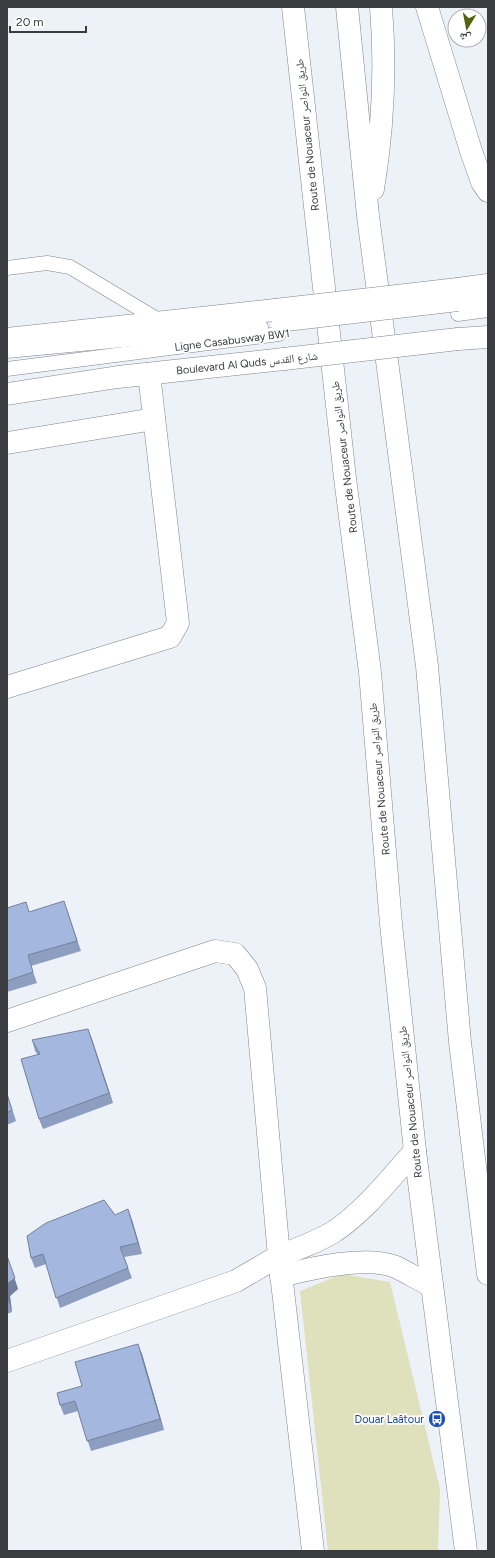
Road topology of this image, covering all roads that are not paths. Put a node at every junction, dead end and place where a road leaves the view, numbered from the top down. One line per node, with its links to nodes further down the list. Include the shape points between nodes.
1 (293, 7): 24 (main road, Route de Nouaceur طريق النواصر, via 370,672 391,924)
2 (347, 7): 6 (main road)
3 (382, 7): 6 (main road, via 383,102 379,150)
4 (427, 7): 5 (main road, via 471,152)
5 (488, 191)
6 (368, 216): 26 (main road, via 427,666 460,1042)
7 (7, 268): 12 (lane, via 47,263 70,267)
8 (488, 285): 10 (main road)
9 (488, 300): 10 (lane)
10 (458, 302): 11 (lane); 13 (main road, bridge)
11 (488, 310)
12 (160, 321): 13 (main road); 15 (main road)
13 (277, 323): 16 (lane, Ligne Casabusway BW1); 17 (lane, Ligne Casabusway BW1)
14 (488, 337): 18 (main road, Boulevard Al Quds شارع القدس, bridge)
15 (7, 339)
16 (7, 351)
17 (7, 369)
18 (149, 374): 19 (main road, Boulevard Al Quds شارع القدس); 20 (main road)
19 (7, 394)
20 (154, 419): 21 (main road); 22 (main road, via 178,623 170,637)
21 (7, 443)
22 (7, 686)
23 (7, 1021): 25 (main road, via 215,951 235,954 247,969 255,988)
24 (415, 1151): 25 (main road, via 363,1206 335,1231 305,1247); 27 (main road, Route de Nouaceur طريق النواصر)
25 (280, 1266): 27 (main road, via 305,1270 343,1264 376,1263 395,1267); 28 (main road); 29 (main road)
26 (488, 1274)
27 (432, 1286): 30 (main road, Route de Nouaceur طريق النواصر)
28 (7, 1361)
29 (313, 1551)
30 (466, 1551)

